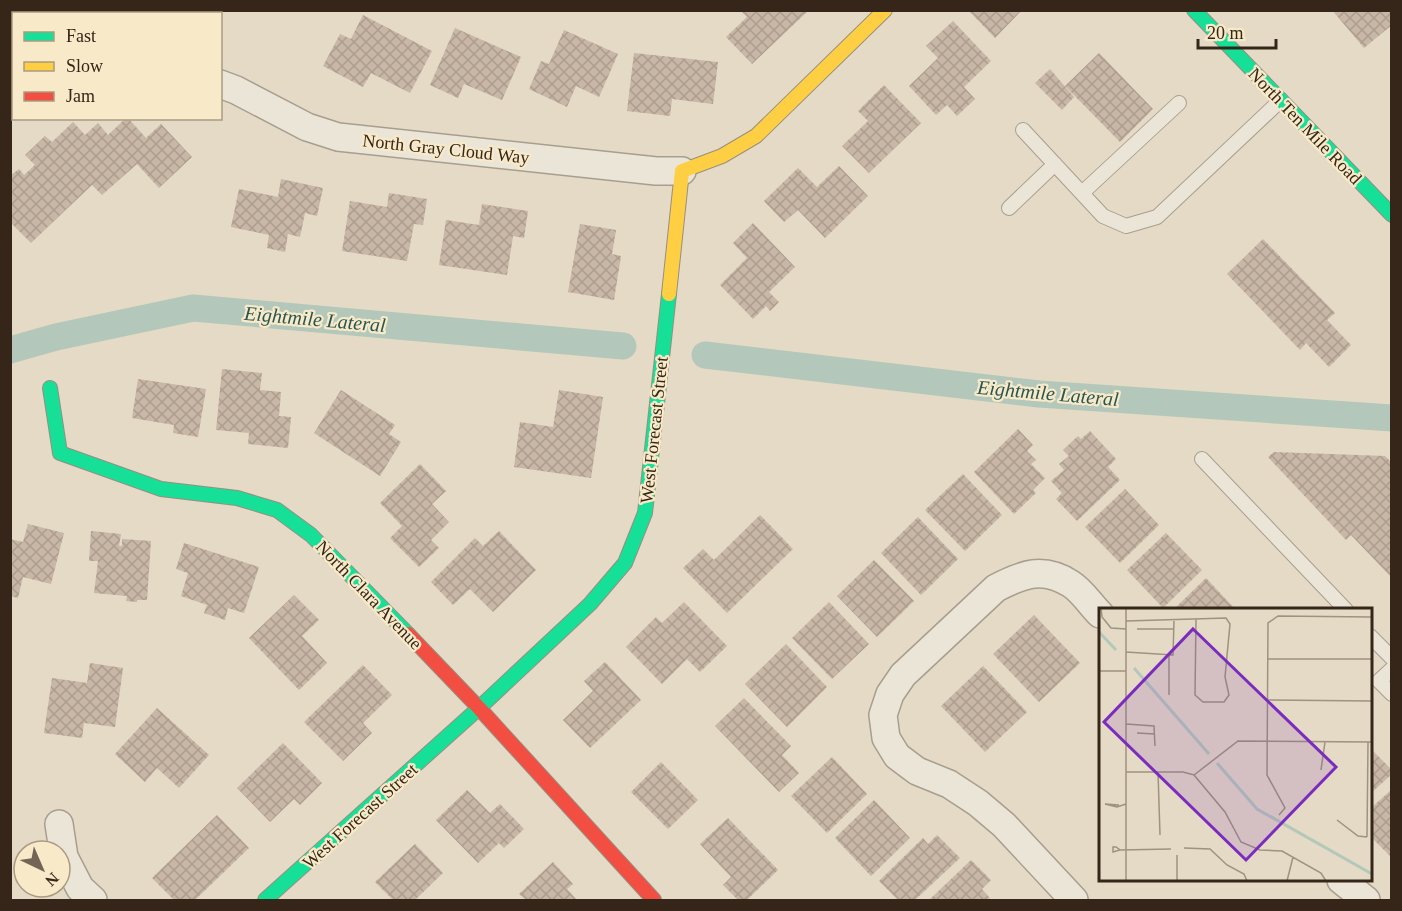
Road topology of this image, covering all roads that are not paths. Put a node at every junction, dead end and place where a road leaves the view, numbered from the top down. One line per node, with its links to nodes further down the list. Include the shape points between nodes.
1 (1194, 10): 4 (street, North Ten Mile Road)
2 (880, 12): 8 (street, via 756,136 722,156)
3 (222, 85): 8 (street, North Gray Cloud Way, via 338,138)
4 (1281, 100): 9 (lane, via 1157,217 1126,226 1103,216); 11 (street, North Ten Mile Road)
5 (1179, 103): 9 (lane)
6 (1023, 130): 7 (lane)
7 (1055, 164): 9 (lane); 10 (lane)
8 (682, 171): 20 (street, West Forecast Street, via 645,513 625,563 590,604)
9 (1082, 192)
10 (1009, 208)
11 (1392, 215)
12 (50, 388): 20 (street, North Clara Avenue, via 60,453 161,489 237,498 277,510 311,535)
13 (1202, 459): 14 (lane)
14 (1345, 608)
15 (1099, 612): 26 (street, via 1072,585 1053,575 1033,573 1014,579 996,588 903,675 890,694 883,715 886,738 897,756 978,803 1004,825)
16 (1372, 637): 17 (lane)
17 (1392, 658)
18 (1392, 669): 19 (lane, via 1379,681)
19 (1392, 694)
20 (479, 708): 24 (street, West Forecast Street); 25 (street, North Clara Avenue)
21 (59, 824): 23 (street, via 64,857 80,888)
22 (1343, 881): 27 (street)
23 (93, 900)
24 (266, 900)
25 (654, 900)
26 (1074, 900)
27 (1366, 900)

